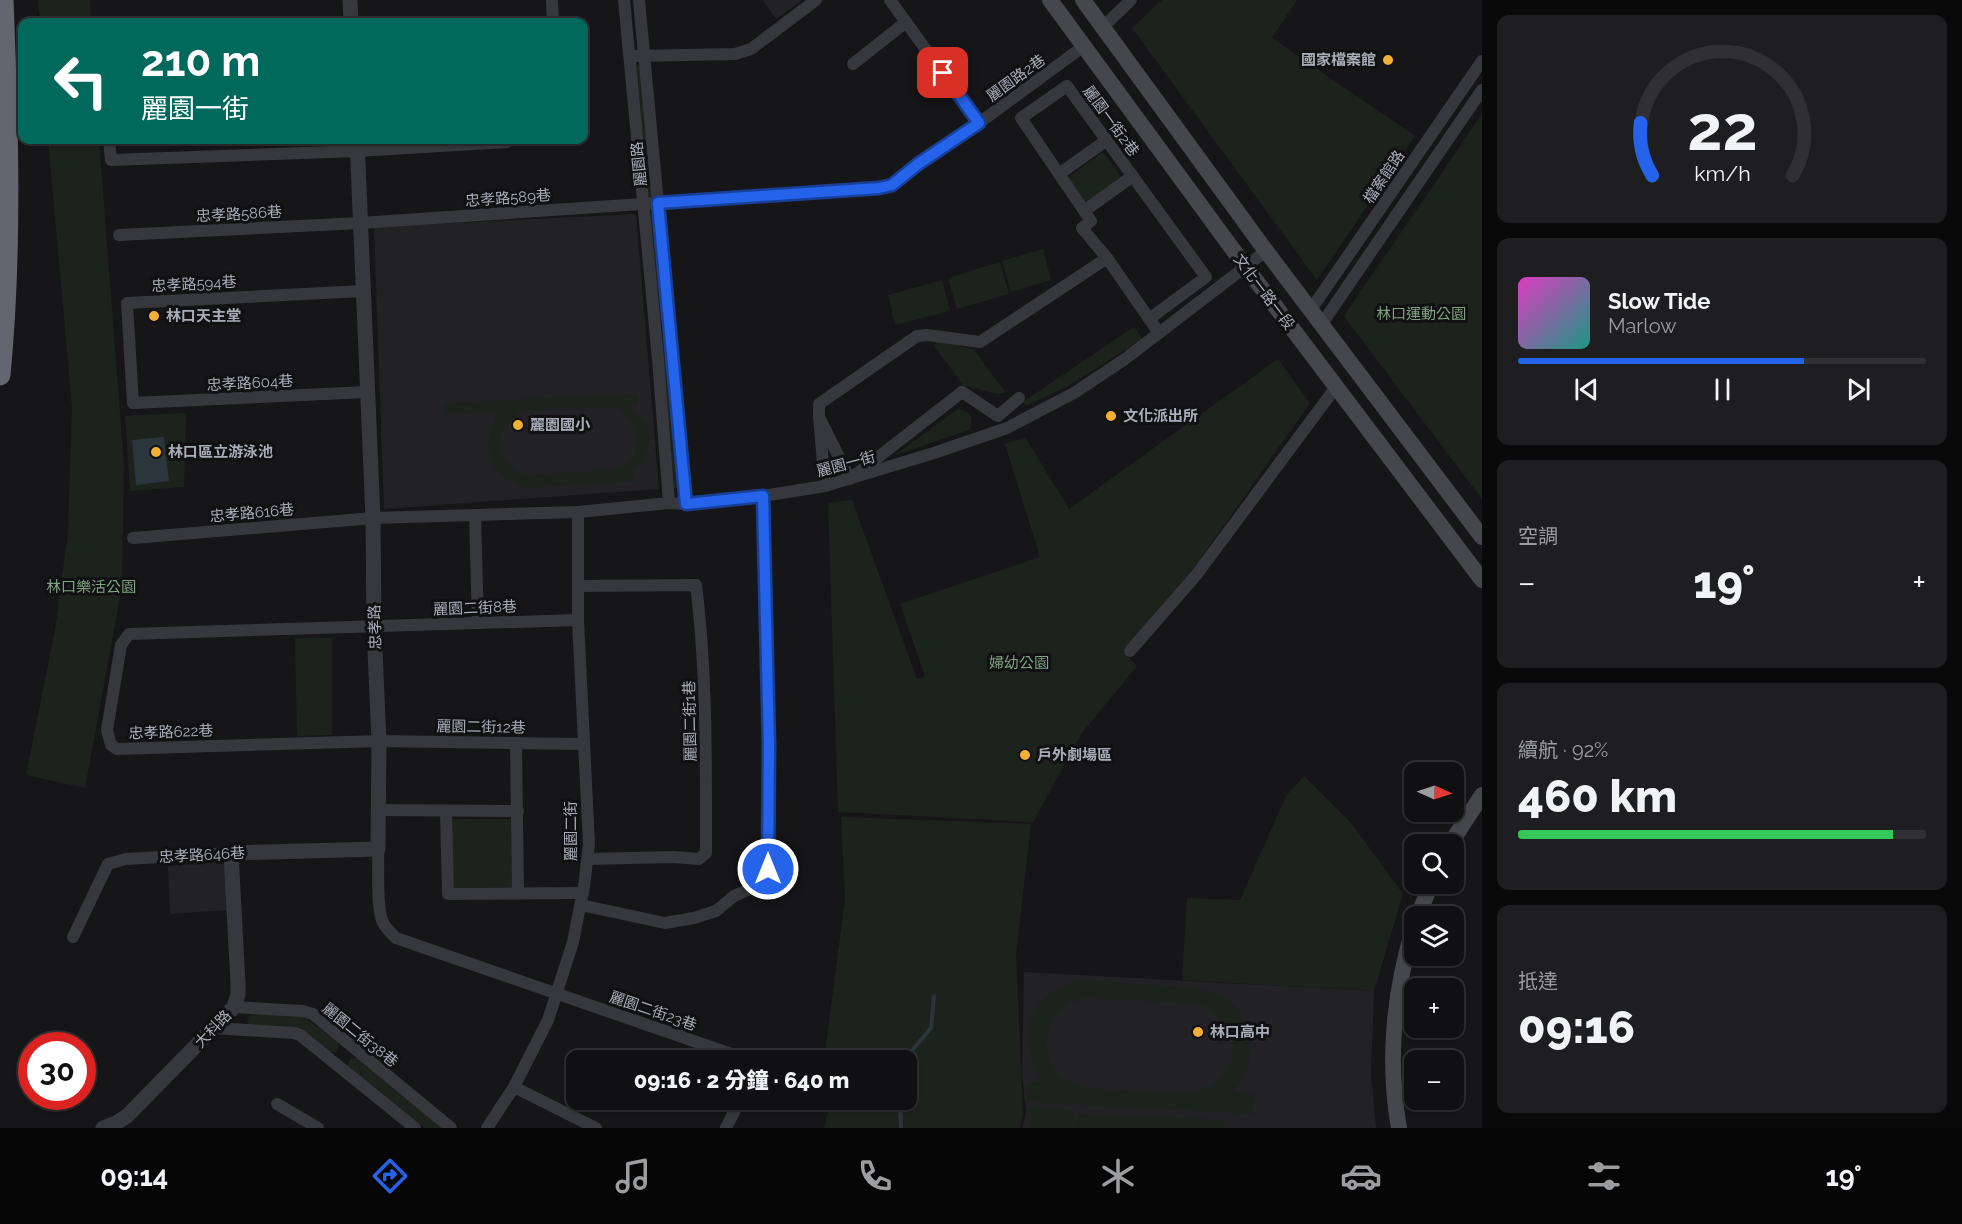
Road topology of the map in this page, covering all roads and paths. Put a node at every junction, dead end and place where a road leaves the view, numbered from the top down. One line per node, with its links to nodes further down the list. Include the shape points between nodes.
1 (3, 0): 41 (highway, via 8,139)
2 (350, 0): 11 (street)
3 (552, 0): 12 (street)
4 (624, 0): 17 (street, 麗園路)
5 (639, 0): 16 (street, 麗園路)
6 (816, 0): 16 (street, via 751,49 735,54)
7 (890, 0): 13 (street)
8 (1050, 0): 15 (main road, 文化一路一段)
9 (1083, 0): 14 (main road, 文化一路一段)
10 (1131, 0): 14 (street)
11 (351, 18)
12 (553, 18)
13 (906, 22): 19 (street); 21 (street)
14 (1103, 27): 33 (main road, 文化一路一段)
15 (1084, 46): 21 (street, 麗園路2巷); 35 (main road, 文化一路一段)
16 (644, 56): 17 (street); 28 (street, 麗園路)
17 (628, 57): 29 (street, 麗園路)
18 (1482, 61): 37 (street, 檔案館路)
19 (853, 64)
20 (1482, 90): 39 (street, 檔案館路)
21 (979, 123): 28 (street, 麗園路2巷, via 892,185)
22 (1107, 140): 26 (street); 26 (street, 麗園一街2巷, via 1067,86 1021,117); 27 (street, 麗園一街2巷)
23 (110, 144): 25 (street, via 111,160)
24 (407, 144): 25 (street)
25 (357, 145): 31 (street, 忠孝路)
26 (1059, 174): 30 (street, 麗園一街2巷)
27 (1133, 176): 30 (street); 38 (street, 麗園一街2巷, via 1206,277)
28 (658, 203): 29 (street, 忠孝路589巷); 51 (street, 麗園路)
29 (642, 204): 31 (street, 忠孝路589巷); 50 (street, 麗園路)
30 (1084, 211): 34 (street, 麗園一街2巷, via 1091,221 1082,228)
31 (360, 223): 32 (street, 忠孝路586巷); 36 (street, 忠孝路)
32 (119, 235)
33 (1266, 251): 35 (street, 麗園一街); 37 (main road, 文化一路一段)
34 (1107, 258): 38 (street, 麗園一街2巷); 46 (street, via 980,342 917,336 819,404)
35 (1245, 266): 40 (street, 麗園一街); 42 (main road, 文化一路一段)
36 (363, 291): 43 (street, 忠孝路); 45 (street, 忠孝路594巷, via 127,303)
37 (1310, 310): 39 (main road, 文化一路一段)
38 (1149, 319): 40 (street, 麗園一街2巷)
39 (1321, 325): 55 (main road, 文化一路一段)
40 (1159, 333): 47 (street, 麗園一街, via 1074,393 1007,428)
41 (0, 375)
42 (1336, 387): 57 (main road, 文化一路一段); 62 (street, via 1197,574)
43 (368, 392): 45 (street, 忠孝路604巷); 54 (street, 忠孝路)
44 (1019, 398): 47 (street, via 998,416 962,392)
45 (133, 404)
46 (819, 417): 47 (street); 48 (street)
47 (850, 479): 48 (street, 麗園一街)
48 (825, 486): 49 (street, 麗園一街)
49 (763, 496): 51 (street, 麗園一街); 75 (street, via 768,869 750,889 716,911 665,923)
50 (669, 503): 51 (street, 麗園一街); 52 (street, 麗園一街)
51 (686, 504)
52 (578, 512): 53 (street, 麗園一街); 58 (street, 麗園二街)
53 (475, 516): 54 (street, 麗園一街); 60 (street)
54 (373, 518): 56 (street, 忠孝路616巷); 61 (street, 忠孝路)
55 (1482, 537)
56 (133, 538)
57 (1482, 580)
58 (579, 586): 59 (street, 麗園二街); 73 (street, 麗園二街1巷, via 696,585 706,714 706,853 699,859)
59 (578, 620): 60 (street, 麗園二街8巷); 65 (street, 麗園二街)
60 (477, 623): 61 (street, 麗園二街8巷)
61 (374, 628): 63 (street, 忠孝路); 63 (street, 忠孝路622巷, via 129,634 121,645 107,730 111,745 117,749)
62 (1130, 651)
63 (379, 741): 64 (street, 麗園二街12巷); 67 (street, 忠孝路)
64 (516, 743): 65 (street, 麗園二街12巷); 69 (street)
65 (583, 744): 73 (street, 麗園二街)
66 (1482, 795): 70 (main road)
67 (378, 810): 68 (street); 71 (street, 忠孝路)
68 (446, 811): 69 (street); 74 (street, via 448,894)
69 (518, 812): 74 (street)
70 (1457, 834)
71 (378, 849): 72 (street, 忠孝路646巷); 78 (street, 忠孝路, via 382,921 396,938)
72 (231, 853): 76 (street, 忠孝路646巷, via 126,859 108,864); 79 (street, 大科路, via 238,984)
73 (588, 859): 75 (street, 麗園二街)
74 (518, 893): 75 (street)
75 (582, 899): 78 (street, 麗園二街)
76 (73, 937)
77 (1404, 964): 94 (main road, via 1392,1049)
78 (557, 994): 82 (street, 麗園二街23巷); 84 (street, 麗園二街)
79 (234, 1007): 80 (street, 大科路); 81 (street, 麗園二街38巷, via 313,1014)
80 (214, 1028): 83 (street, via 294,1033); 87 (street, 大科路, via 127,1116)
81 (352, 1048): 83 (street); 90 (street, 麗園二街38巷)
82 (716, 1050)
83 (336, 1065): 89 (street)
84 (514, 1087): 91 (street, 麗園二街); 92 (street)
85 (277, 1104): 88 (street)
86 (735, 1110): 93 (street)
87 (103, 1128)
88 (318, 1128)
89 (415, 1128)
90 (451, 1128)
91 (487, 1128)
92 (596, 1128)
93 (726, 1128)
94 (1399, 1128)

